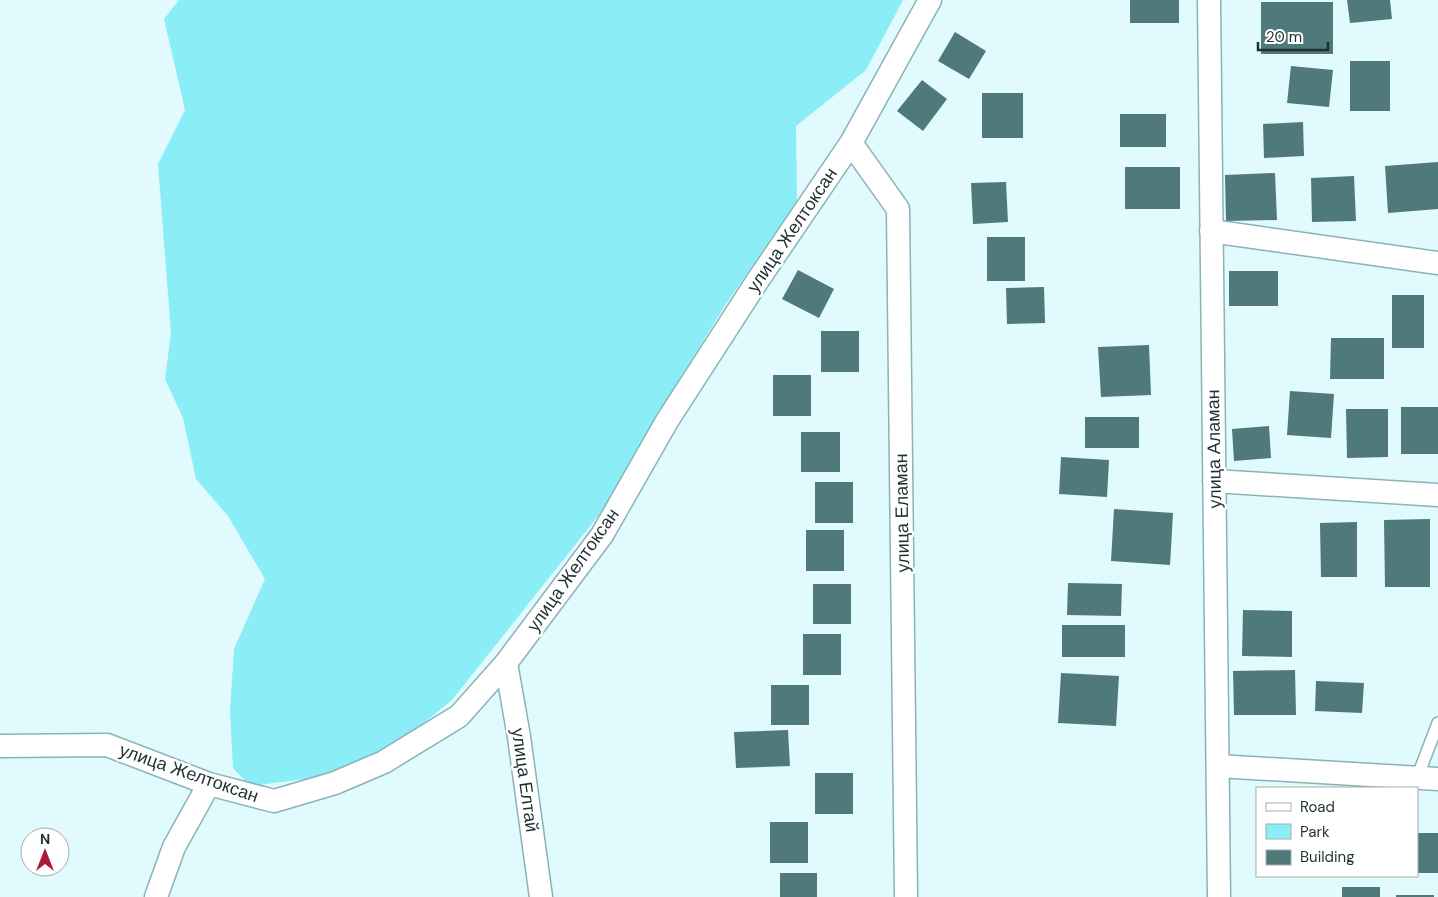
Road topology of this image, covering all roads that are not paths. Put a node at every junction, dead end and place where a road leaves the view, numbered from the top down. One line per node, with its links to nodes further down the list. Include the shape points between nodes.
1 (930, 0): 3 (street, улица Желтоксан)
2 (1210, 0): 4 (street, улица Аламан)
3 (850, 143): 8 (street, улица Желтоксан, via 667,421 602,535); 16 (street, улица Еламан, via 898,209)
4 (1211, 231): 5 (street); 6 (street, улица Аламан)
5 (1438, 263)
6 (1214, 480): 7 (street); 11 (street, улица Аламан)
7 (1438, 495)
8 (506, 663): 13 (street, улица Желтоксан, via 459,716 384,762 335,783 274,802); 15 (street, улица Елтай)
9 (1438, 723): 12 (lane)
10 (0, 746): 13 (street, улица Желтоксан, via 107,746)
11 (1218, 766): 12 (street); 17 (street, улица Аламан)
12 (1428, 778)
13 (209, 784): 14 (street, via 174,847)
14 (156, 897)
15 (541, 897)
16 (906, 897)
17 (1219, 897)

